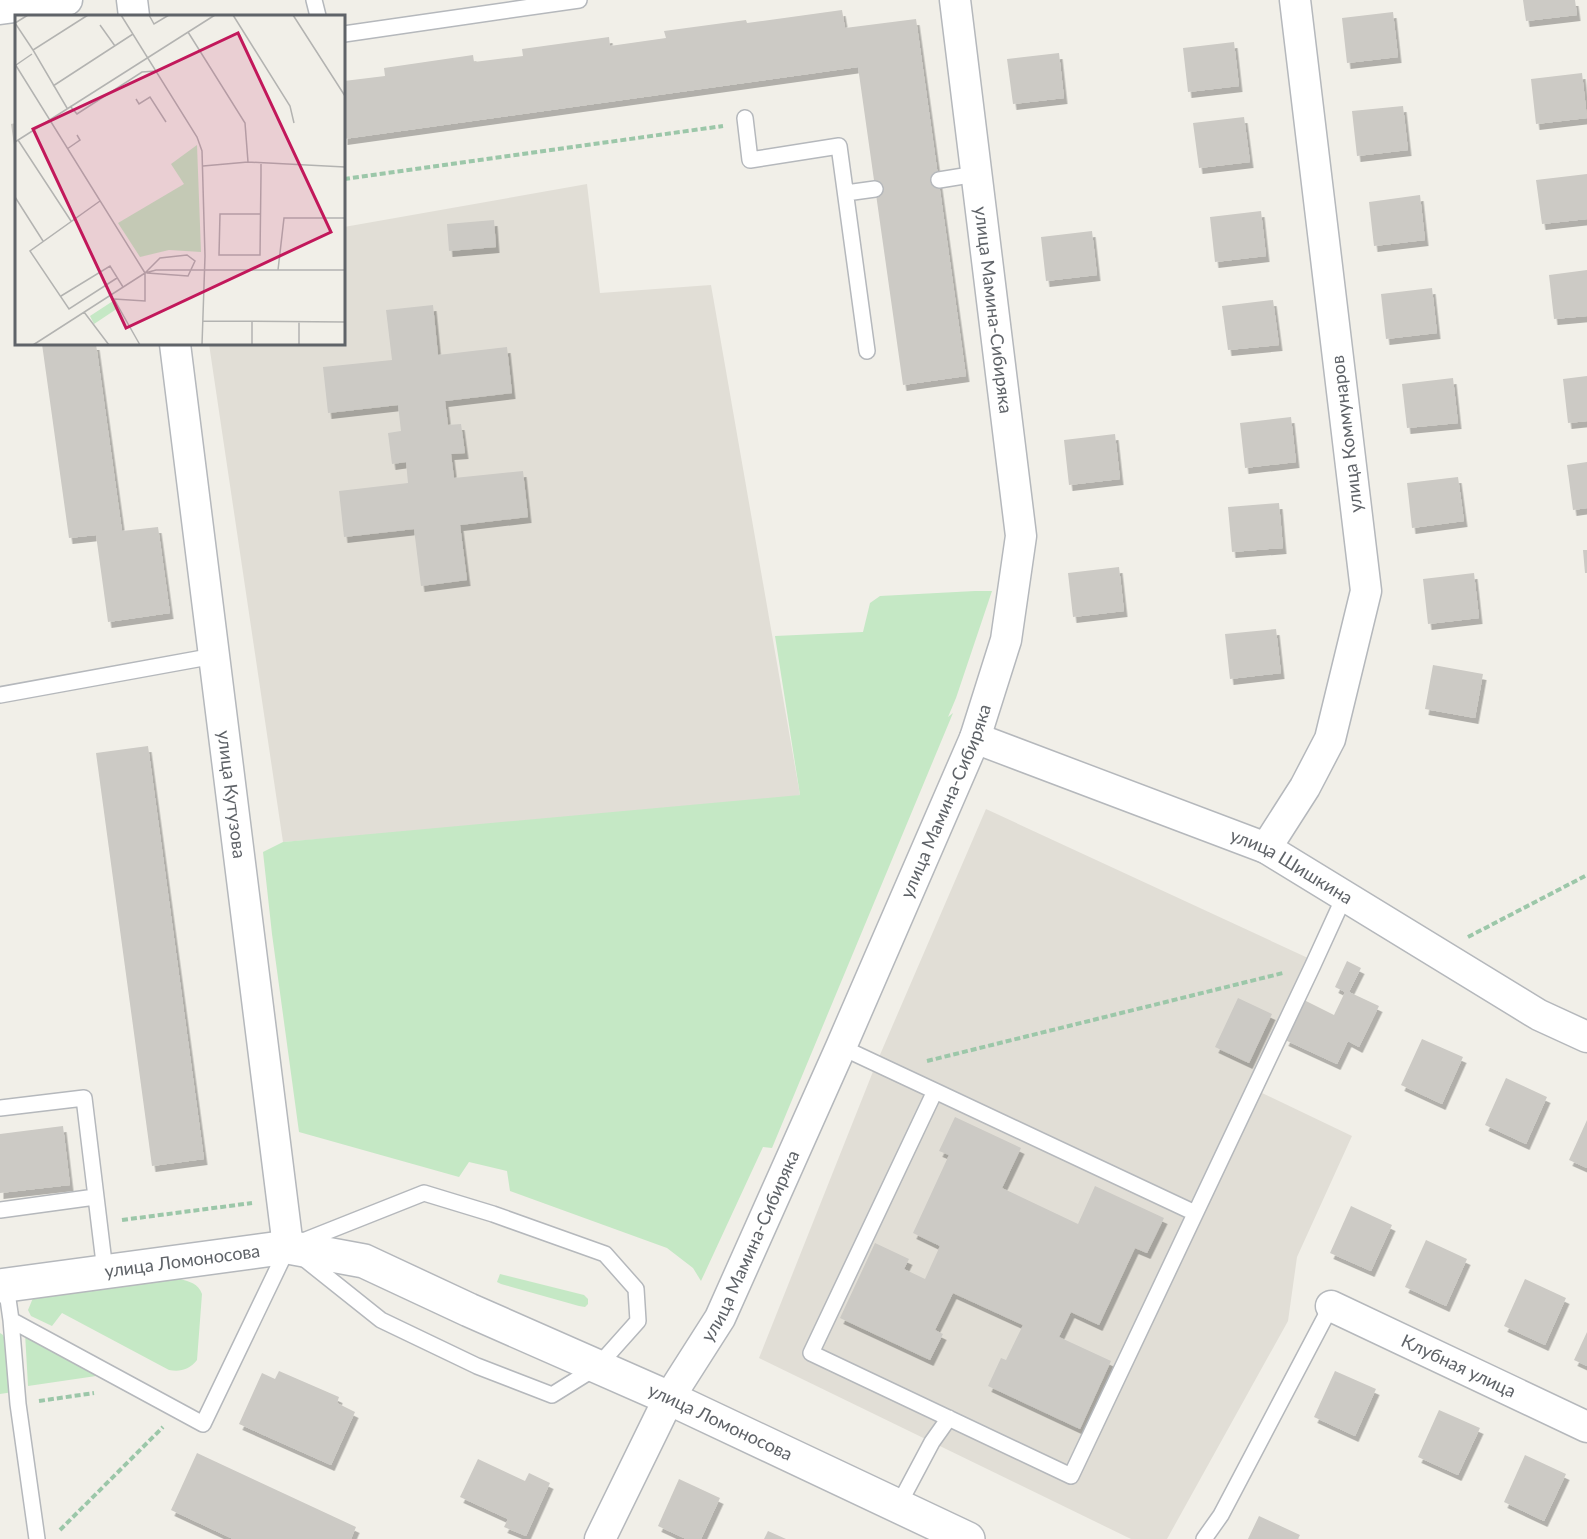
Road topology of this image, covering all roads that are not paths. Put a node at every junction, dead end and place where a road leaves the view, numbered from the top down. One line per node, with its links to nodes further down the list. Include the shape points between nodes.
1 (67, 0): 7 (street)
2 (132, 0): 8 (street)
3 (314, 0): 9 (lane)
4 (579, 0): 10 (lane)
5 (955, 0): 12 (street, улица Мамина-Сибиряка)
6 (1295, 0): 21 (street, улица Коммунаров, via 1366,591 1330,739)
7 (0, 9)
8 (134, 15)
9 (318, 15)
10 (345, 34)
11 (745, 121): 15 (lane, via 750,160 839,146)
12 (976, 174): 13 (lane); 20 (street, улица Мамина-Сибиряка, via 1021,536 1006,640)
13 (939, 180)
14 (875, 189): 15 (lane)
15 (846, 193): 17 (lane)
16 (175, 345): 18 (street, улица Кутузова)
17 (867, 351)
18 (214, 656): 19 (lane); 30 (street, улица Кутузова)
19 (0, 694)
20 (975, 738): 21 (street, улица Шишкина); 24 (street, улица Мамина-Сибиряка)
21 (1266, 848): 22 (street, улица Шишкина)
22 (1345, 896): 23 (street, улица Шишкина, via 1539,1015); 29 (lane)
23 (1587, 1037)
24 (841, 1047): 25 (lane); 36 (street, улица Мамина-Сибиряка, via 720,1318)
25 (935, 1091): 29 (lane); 37 (lane, via 811,1353)
26 (0, 1108): 27 (lane, via 84,1098)
27 (95, 1197): 28 (lane); 31 (lane)
28 (0, 1210)
29 (1196, 1213): 37 (lane, via 1071,1476)
30 (288, 1246): 31 (street, улица Ломоносова); 34 (lane, via 203,1424); 35 (street, улица Ломоносова, via 364,1261); 35 (lane, via 381,1320 477,1366 552,1395); 35 (lane, via 424,1193 606,1254 636,1289 638,1321)
31 (105, 1271): 32 (street, улица Ломоносова)
32 (3, 1285): 34 (lane)
33 (1331, 1305): 38 (street, Клубная улица); 43 (lane, via 1221,1515)
34 (11, 1320): 40 (lane)
35 (597, 1367): 36 (street, улица Ломоносова)
36 (669, 1398): 39 (street, улица Ломоносова); 41 (street, улица Мамина-Сибиряка)
37 (949, 1418): 39 (lane)
38 (1587, 1427)
39 (898, 1506): 42 (street, улица Ломоносова)
40 (37, 1539)
41 (600, 1539)
42 (968, 1539)
43 (1204, 1539)

